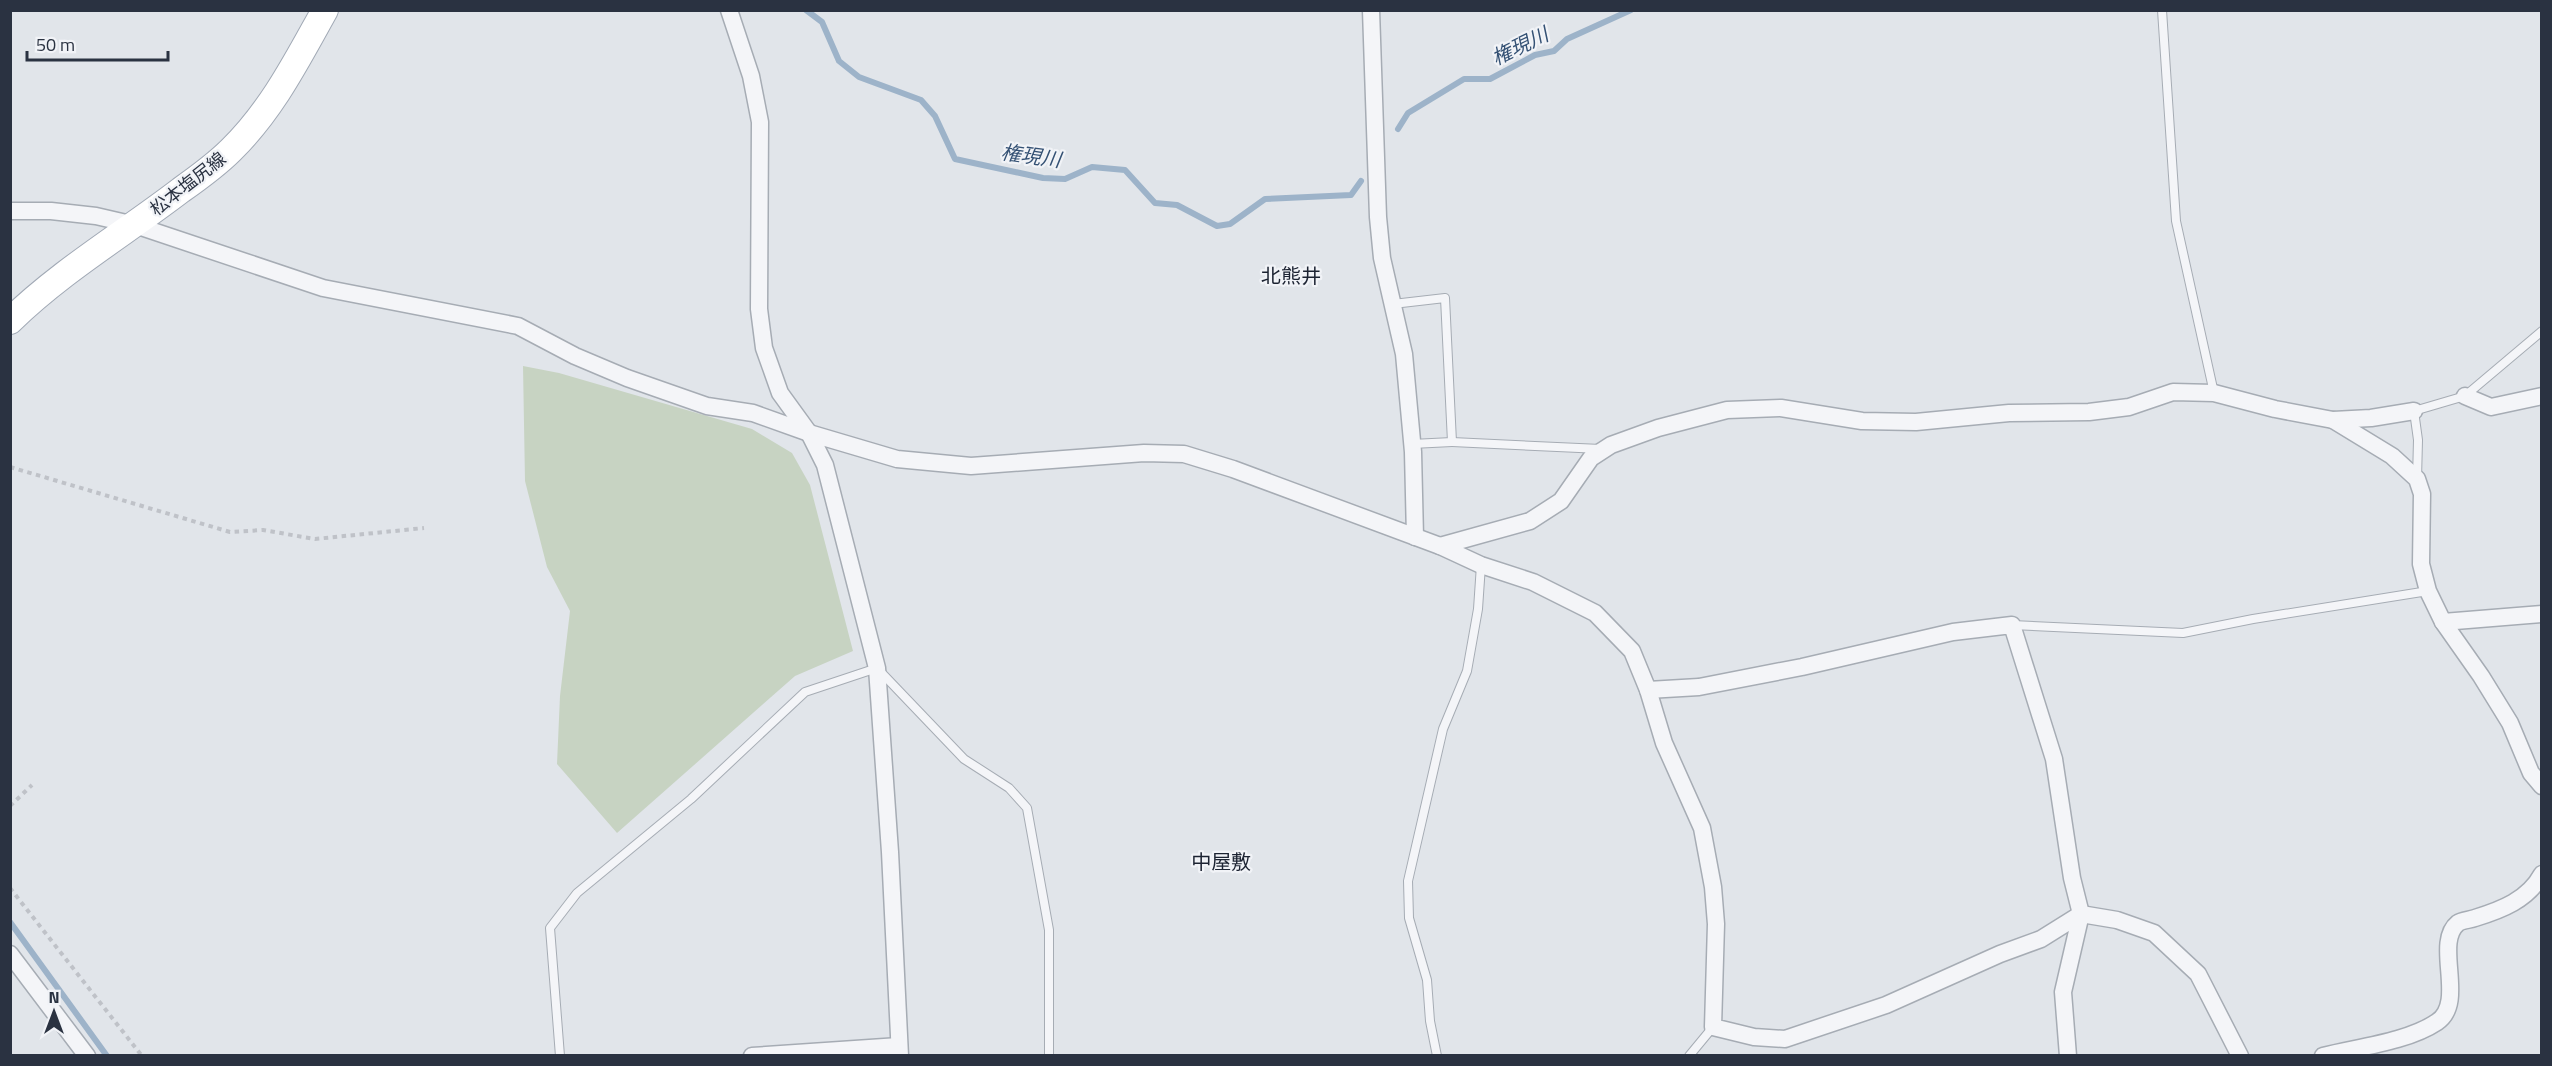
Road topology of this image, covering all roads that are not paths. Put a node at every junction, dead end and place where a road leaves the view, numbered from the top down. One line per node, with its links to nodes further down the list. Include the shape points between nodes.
1 (325, 10): 6 (main road, 松本塩尻線, via 291,74 259,120 230,151)
2 (729, 10): 15 (street, via 751,76 760,122 759,309 764,348 780,393)
3 (1371, 10): 7 (street, via 1378,217 1382,258)
4 (2162, 10): 10 (lane, via 2176,221)
5 (10, 211): 6 (street, via 96,216)
6 (135, 225): 8 (main road, 松本塩尻線); 15 (street, via 323,288 518,326 627,378 707,406 753,413)
7 (1393, 304): 16 (lane, via 1445,298); 17 (street, via 1404,354)
8 (10, 321)
9 (2541, 331): 11 (lane)
10 (2214, 393): 14 (street); 18 (street, via 2174,392 2129,407 2089,412 2009,413 1916,422 1862,421 1781,408 1727,410 1658,428)
11 (2465, 396): 12 (street, via 2491,407); 13 (lane)
12 (2541, 396)
13 (2415, 411): 14 (street); 19 (lane)
14 (2333, 420): 19 (street, via 2392,456)
15 (809, 433): 20 (street, via 897,459 971,466 1144,453 1184,454); 27 (street, via 825,465)
16 (1452, 442): 17 (lane); 18 (lane)
17 (1412, 444): 20 (street)
18 (1605, 449): 21 (street, via 1591,458 1561,501 1530,521)
19 (2417, 479): 23 (street, via 2422,495 2421,564)
20 (1415, 537): 21 (street)
21 (1440, 546): 22 (street)
22 (1481, 565): 28 (street, via 1533,582 1594,613 1632,651); 39 (lane, via 1467,671 1443,729 1408,881 1409,918 1427,980)
23 (2428, 591): 25 (street); 26 (lane, via 2183,633)
24 (2541, 614): 25 (street)
25 (2443, 622): 29 (street, via 2510,723 2531,773)
26 (2012, 625): 28 (street, via 1953,632 1699,687); 31 (street, via 2054,759)
27 (877, 668): 34 (street); 36 (lane, via 804,692 691,799 577,893 550,928); 38 (lane, via 964,759 1009,788 1027,808 1049,930)
28 (1648, 690): 33 (street, via 1664,743 1702,828 1716,924)
29 (2541, 786)
30 (2541, 874): 43 (street, via 2536,884 2509,907 2458,923 2449,935 2449,1005 2439,1021 2412,1034)
31 (2081, 914): 33 (street, via 2041,939 1886,1005 1785,1039 1754,1037); 41 (street, via 2063,992); 42 (street, via 2116,920 2154,933 2198,974)
32 (10, 954): 35 (street)
33 (1713, 1027): 40 (lane)
34 (899, 1051): 37 (street)
35 (87, 1056)
36 (560, 1056)
37 (752, 1056)
38 (1049, 1056)
39 (1437, 1056)
40 (1689, 1056)
41 (2068, 1056)
42 (2240, 1056)
43 (2323, 1056)

